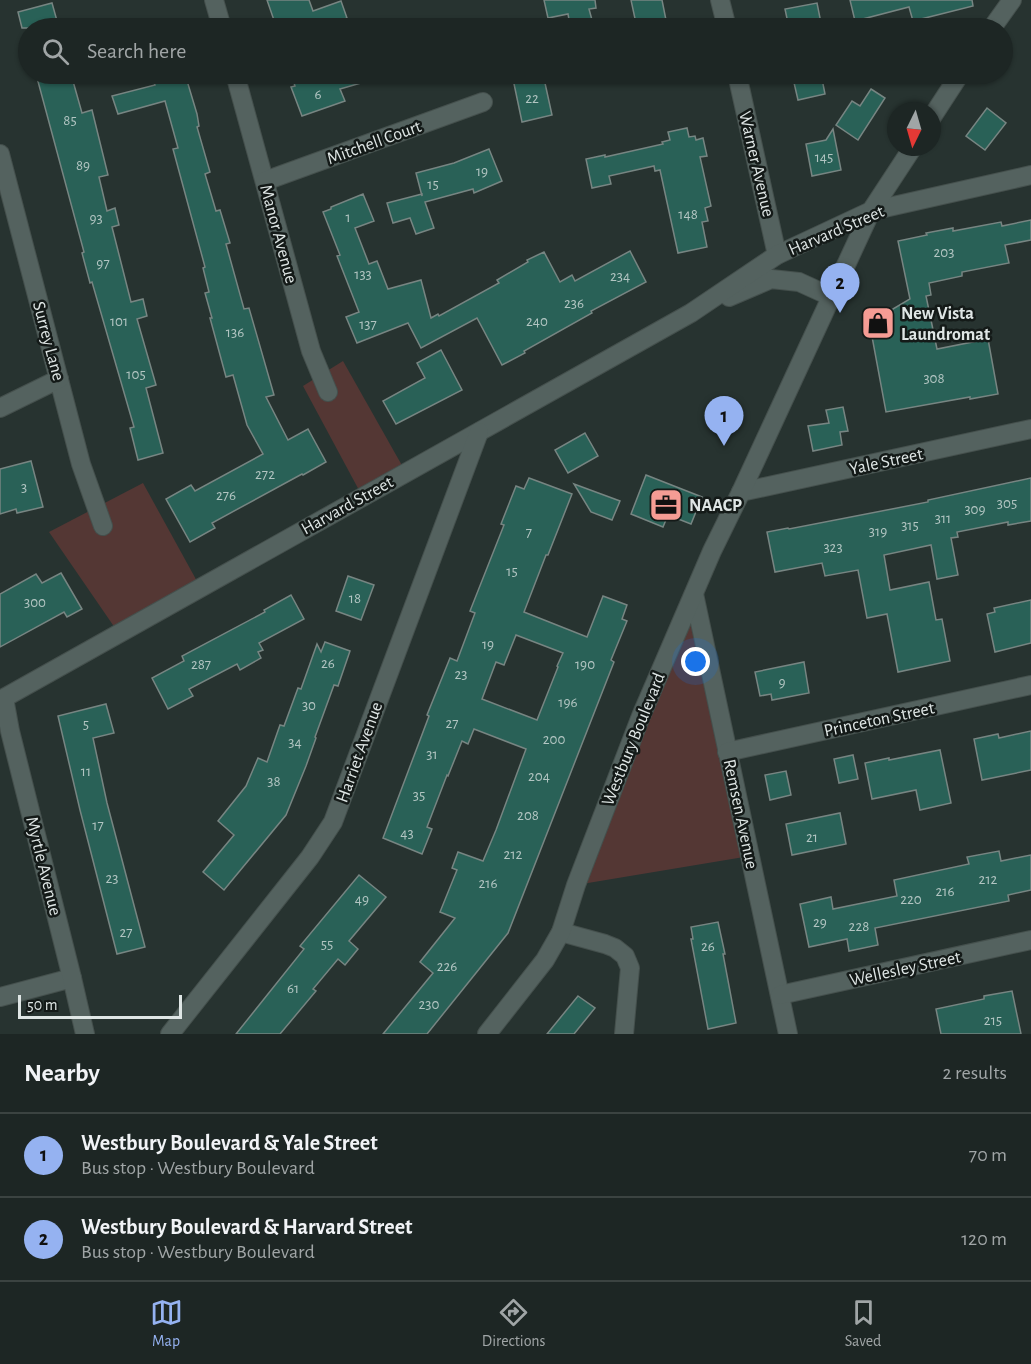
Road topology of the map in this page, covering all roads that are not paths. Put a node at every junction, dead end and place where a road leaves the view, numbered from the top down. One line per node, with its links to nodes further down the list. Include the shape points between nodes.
1 (214, 0): 5 (street)
2 (720, 0): 6 (street)
3 (991, 0): 7 (street)
4 (1012, 0): 8 (street)
5 (219, 18)
6 (724, 18)
7 (993, 18)
8 (1000, 18)
9 (238, 84): 17 (street, Manor Avenue)
10 (738, 84): 20 (street, Warner Avenue)
11 (953, 84): 13 (street)
12 (483, 102): 17 (street, Mitchell Court)
13 (941, 103)
14 (0, 154): 18 (street, Surrey Lane)
15 (907, 156): 19 (street, Westbury Boulevard)
16 (1031, 176): 19 (street, Harvard Street)
17 (265, 182): 24 (street, Manor Avenue, via 311,351)
18 (4, 186): 23 (street, Surrey Lane)
19 (872, 211): 20 (street, Harvard Street); 21 (street, Westbury Boulevard)
20 (777, 255): 22 (street, Harvard Street)
21 (832, 297): 22 (street, Harvard Street, via 799,282 771,279); 28 (street, Westbury Boulevard)
22 (691, 313): 27 (street, Harvard Street)
23 (59, 380): 25 (street); 29 (street, Surrey Lane, via 81,464)
24 (328, 392)
25 (0, 408)
26 (1031, 429): 28 (street, Yale Street)
27 (479, 432): 32 (street, Harvard Street); 40 (street, Harriet Avenue, via 333,822)
28 (741, 492): 30 (street, Westbury Boulevard)
29 (103, 526)
30 (694, 594): 33 (street, Remsen Avenue); 34 (street, Westbury Boulevard, via 641,716)
31 (1031, 685): 33 (street, Princeton Street)
32 (4, 698): 36 (street, Myrtle Avenue)
33 (727, 752): 37 (street, Remsen Avenue)
34 (561, 932): 41 (street, Westbury Boulevard, via 546,960); 42 (street, via 605,944 625,956 630,968)
35 (1031, 940): 37 (street, Wellesley Street)
36 (72, 978): 38 (street); 39 (street, Myrtle Avenue)
37 (780, 995): 43 (street, Remsen Avenue)
38 (0, 997)
39 (85, 1034)
40 (170, 1034)
41 (487, 1034)
42 (624, 1034)
43 (788, 1034)

